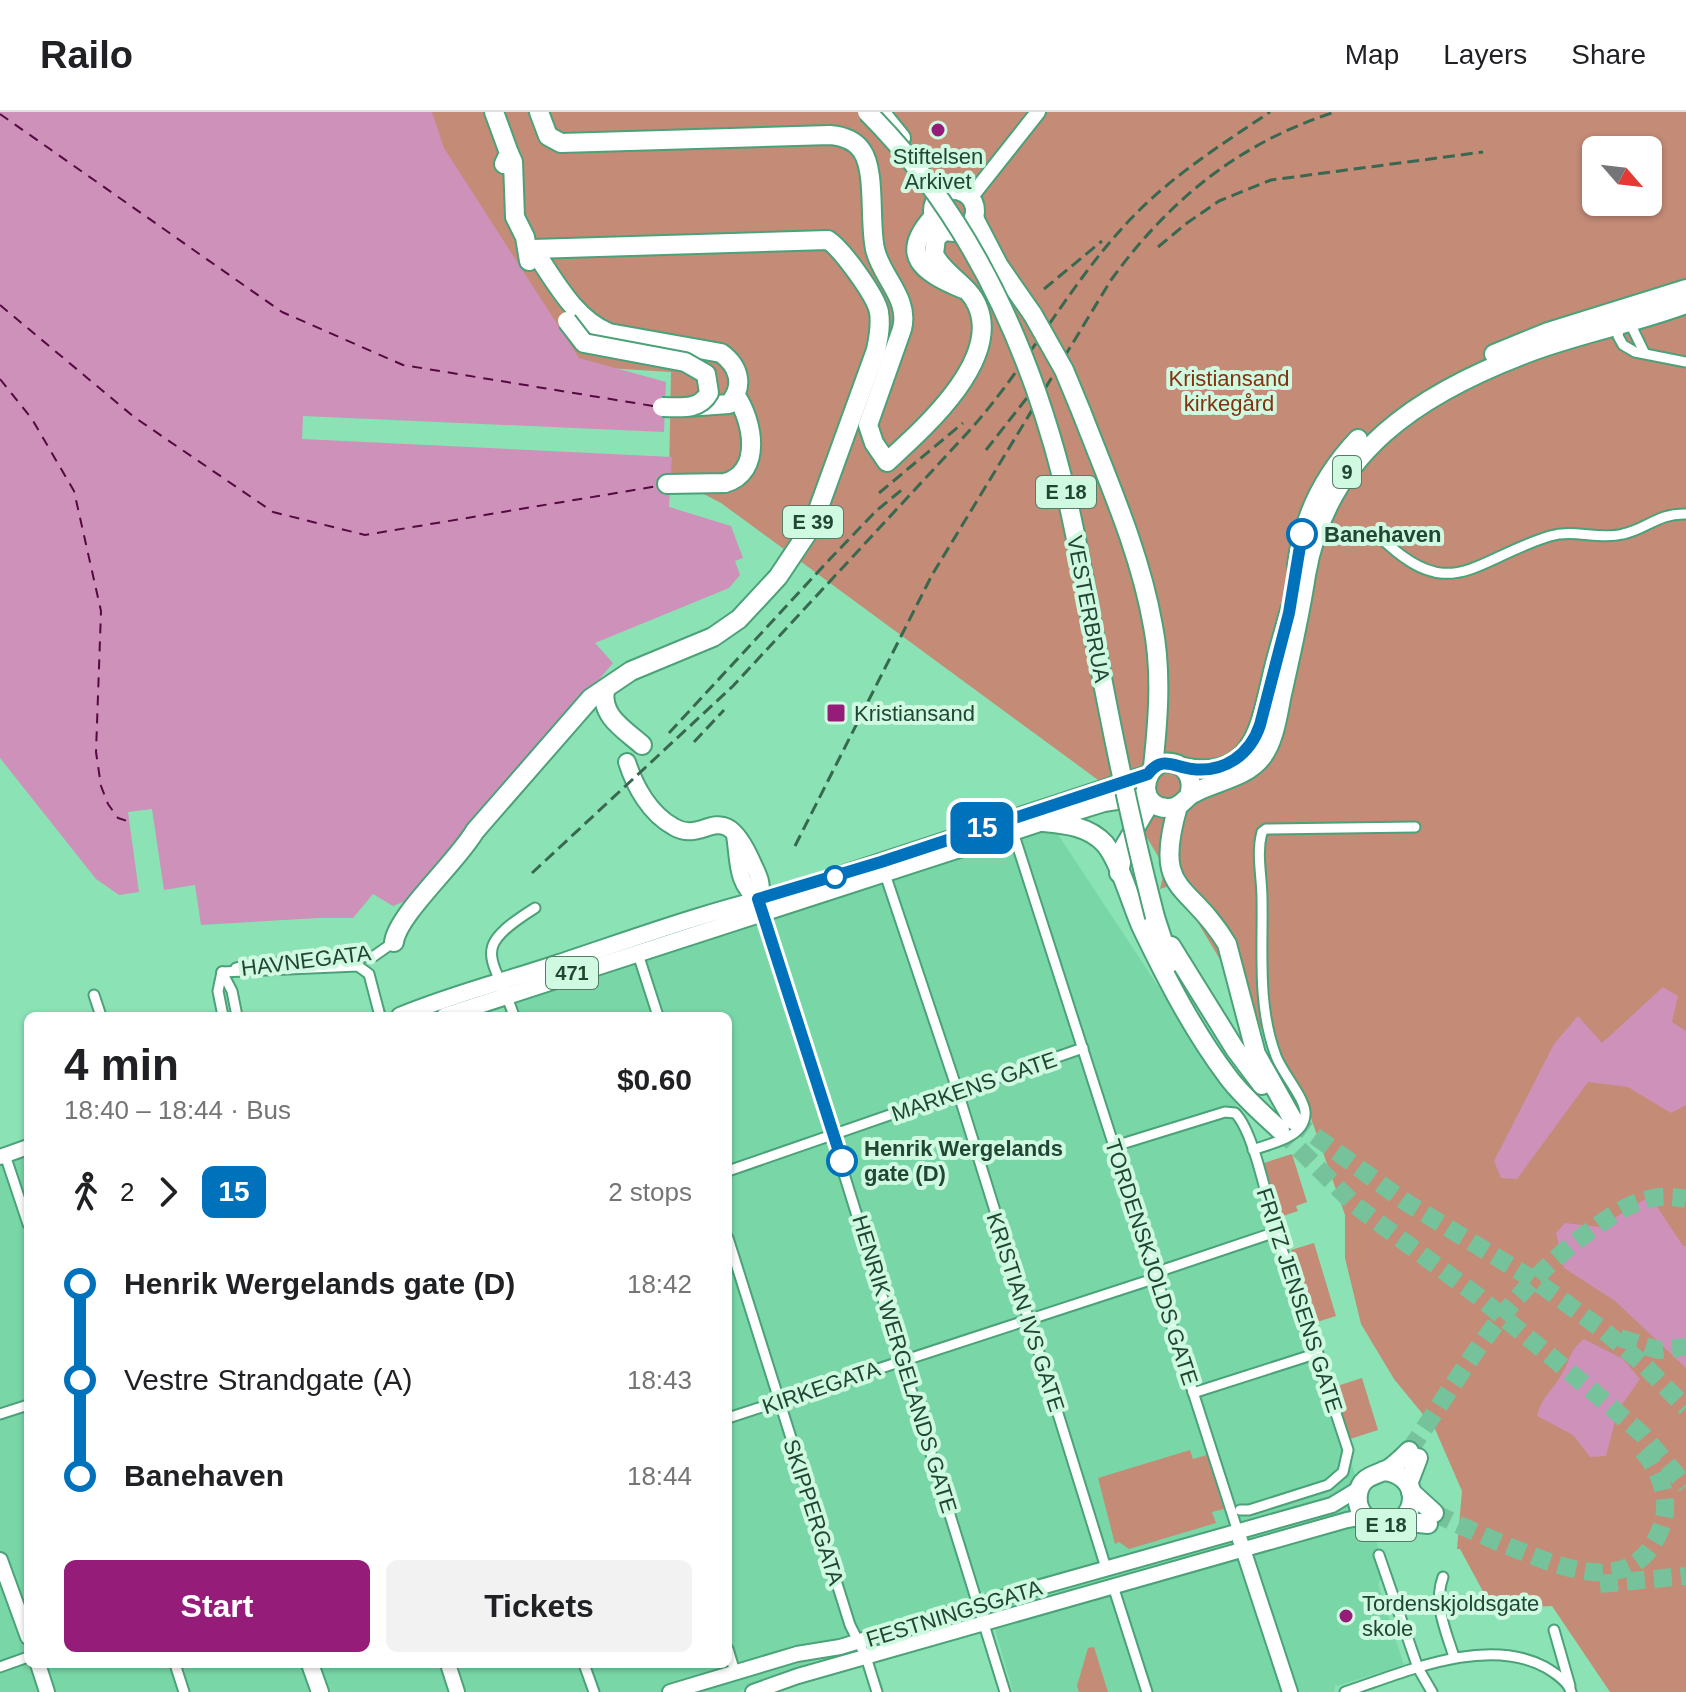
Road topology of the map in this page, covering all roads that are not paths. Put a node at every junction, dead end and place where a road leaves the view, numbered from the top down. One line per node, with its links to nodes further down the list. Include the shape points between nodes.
1 (494, 112): 8 (highway, via 509,153 504,162 506,220 517,242)
2 (539, 112): 7 (highway, via 548,136 561,143 830,135 858,145 867,160 879,265 904,313 868,425 887,462 939,412 970,367 981,338 980,312 969,291 937,278 918,260 917,239)
3 (865, 112): 7 (highway); 48 (highway, VESTERBRUA / E 18, bridge, via 950,211 993,286 1028,365 1063,478 1123,785 1155,917)
4 (880, 112): 7 (highway, via 936,184)
5 (1038, 112): 6 (main road)
6 (970, 198): 7 (highway, via 959,191)
7 (950, 215): 19 (highway, E 18, bridge, via 999,266 1033,315 1081,411 1144,584 1154,630)
8 (530, 248): 14 (highway, via 574,308 596,328 721,353 737,369); 14 (highway, bridge, via 527,259 584,343 685,362 706,374 709,393 700,403 662,407 719,406); 18 (highway, E 39, via 828,240 840,248 878,307 876,350 818,510 778,577 739,619 713,637 631,671)
9 (1686, 289): 11 (highway, 9)
10 (1686, 304): 11 (highway, 9)
11 (1624, 320): 12 (street); 12 (street, via 1618,336 1623,345); 22 (highway, 9, via 1536,336 1461,370 1402,404 1352,446 1327,480 1302,534 1289,613 1256,739 1244,754 1219,767 1197,770); 25 (highway, 9, via 1478,375 1416,410 1366,449 1337,486 1317,530 1266,751 1248,770)
12 (1644, 352): 13 (street)
13 (1686, 362)
14 (736, 396): 15 (highway, via 746,413 751,448 744,471 725,483)
15 (667, 484)
16 (1686, 514): 17 (street, via 1655,519 1625,534 1553,535 1456,574 1405,561)
17 (1376, 533)
18 (605, 690): 20 (highway, via 607,711); 33 (highway, E 39, via 591,698 475,831 399,924)
19 (1158, 720): 22 (highway, E 18); 23 (highway, E 18)
20 (642, 745)
21 (627, 762): 31 (main road, via 638,791 673,827 683,831 716,825 735,833 741,879)
22 (1179, 765): 23 (highway, via 1161,763); 25 (highway, E 18, via 1191,781)
23 (1150, 771): 24 (highway, E 18, via 1145,785); 31 (main road, 471)
24 (1150, 799): 25 (highway, via 1164,808); 26 (main road, 471, via 1104,803); 29 (highway, via 1124,847)
25 (1183, 801): 48 (highway, E 18, via 1169,838 1168,865 1227,944 1256,1054)
26 (1043, 822): 28 (main road, 471); 29 (highway, via 1069,825 1098,838)
27 (1415, 827): 52 (street, via 1262,832 1266,1020 1276,1057 1305,1106 1306,1117 1297,1132)
28 (1013, 832): 30 (main road, 471); 46 (street, TORDENSKJOLDS GATE)
29 (1119, 873): 48 (highway, via 1199,1034 1247,1100)
30 (885, 874): 31 (main road, 471); 47 (street, KRISTIAN IVS GATE)
31 (761, 906): 34 (main road, 471); 49 (street, HENRIK WERGELANDS GATE)
32 (535, 908): 36 (street, via 507,925 493,942 491,960)
33 (394, 942): 35 (street, HAVNEGATA, via 374,956 247,965)
34 (635, 946): 36 (main road, 471); 45 (street)
35 (222, 972): 39 (street, via 218,991); 40 (street); 41 (street, HAVNEGATA, via 352,965 369,974)
36 (503, 988): 42 (main road, 471, via 439,999); 43 (main road, 471); 44 (street)
37 (94, 995): 38 (street)
38 (100, 1012)
39 (222, 1012)
40 (236, 1012)
41 (379, 1012)
42 (409, 1012)
43 (453, 1012)
44 (512, 1012)
45 (657, 1012)
46 (1083, 1048): 47 (street, MARKENS GATE); 50 (street, TORDENSKJOLDS GATE)
47 (958, 1092): 49 (street, MARKENS GATE); 59 (street, KRISTIAN IVS GATE)
48 (1286, 1125)
49 (833, 1134): 54 (street, MARKENS GATE); 61 (street, HENRIK WERGELANDS GATE)
50 (1115, 1146): 52 (street, FRITZ JENSENS GATE, via 1225,1112 1241,1118); 58 (street, TORDENSKJOLDS GATE)
51 (24, 1148): 53 (main road)
52 (1253, 1150): 56 (street, FRITZ JENSENS GATE)
53 (3, 1156): 55 (street)
54 (732, 1170)
55 (24, 1213)
56 (1276, 1232): 58 (street, KIRKEGATA); 60 (street, FRITZ JENSENS GATE)
57 (732, 1251): 63 (street, SKIPPERGATA)
58 (1156, 1275): 59 (street, KIRKEGATA); 62 (street, TORDENSKJOLDS GATE)
59 (1027, 1319): 61 (street, KIRKEGATA); 77 (street, KRISTIAN IVS GATE)
60 (1318, 1353): 62 (street); 70 (street, FRITZ JENSENS GATE, via 1348,1450 1343,1472 1328,1485)
61 (903, 1359): 63 (street, KIRKEGATA); 80 (street, HENRIK WERGELANDS GATE)
62 (1193, 1393): 73 (street, TORDENSKJOLDS GATE)
63 (778, 1401): 66 (street, KIRKEGATA); 84 (street, SKIPPERGATA)
64 (24, 1406): 65 (street)
65 (0, 1414)
66 (732, 1417)
67 (1383, 1471): 68 (highway, E 18); 69 (highway, E 18, via 1400,1476); 69 (highway, E 18, via 1414,1455)
68 (1360, 1488): 71 (highway, E 18, via 1358,1503); 73 (main road, FESTNINGSGATA, via 1332,1505)
69 (1410, 1488): 72 (highway, E 18, via 1409,1510); 72 (highway, E 18, via 1431,1518)
70 (1240, 1510)
71 (1365, 1517): 72 (highway, E 18, via 1378,1525); 74 (main road, FESTNINGSGATA)
72 (1400, 1521)
73 (1238, 1532): 74 (main road, TORDENSKJOLDS GATE); 77 (main road, FESTNINGSGATA)
74 (1243, 1548): 79 (main road, FESTNINGSGATA); 108 (main road, TORDENSKJOLDS GATE)
75 (1379, 1555): 95 (street)
76 (0, 1560): 82 (main road)
77 (1106, 1568): 80 (main road, FESTNINGSGATA)
78 (1443, 1577): 86 (street, via 1439,1607)
79 (1113, 1586): 81 (main road, FESTNINGSGATA); 107 (street)
80 (980, 1606): 81 (street, HENRIK WERGELANDS GATE); 84 (main road, FESTNINGSGATA)
81 (984, 1623): 85 (main road, FESTNINGSGATA); 106 (street, HENRIK WERGELANDS GATE)
82 (24, 1626)
83 (1554, 1630): 97 (street)
84 (859, 1642): 85 (street, SKIPPERGATA); 96 (main road, FESTNINGSGATA)
85 (866, 1657): 104 (main road, FESTNINGSGATA); 105 (street, SKIPPERGATA)
86 (1454, 1657): 95 (street); 97 (street, via 1514,1656 1553,1672)
87 (24, 1658): 89 (street)
88 (732, 1662): 96 (street)
89 (0, 1667)
90 (39, 1668): 98 (main road)
91 (176, 1668): 99 (street)
92 (311, 1668): 100 (main road)
93 (449, 1668): 101 (main road)
94 (585, 1668): 102 (street)
95 (1418, 1668): 109 (street); 110 (street)
96 (735, 1672): 103 (main road, FESTNINGSGATA)
97 (1570, 1689)
98 (47, 1692)
99 (184, 1692)
100 (320, 1692)
101 (457, 1692)
102 (594, 1692)
103 (670, 1692)
104 (753, 1692)
105 (877, 1692)
106 (1005, 1692)
107 (1147, 1692)
108 (1290, 1692)
109 (1345, 1692)
110 (1432, 1692)

